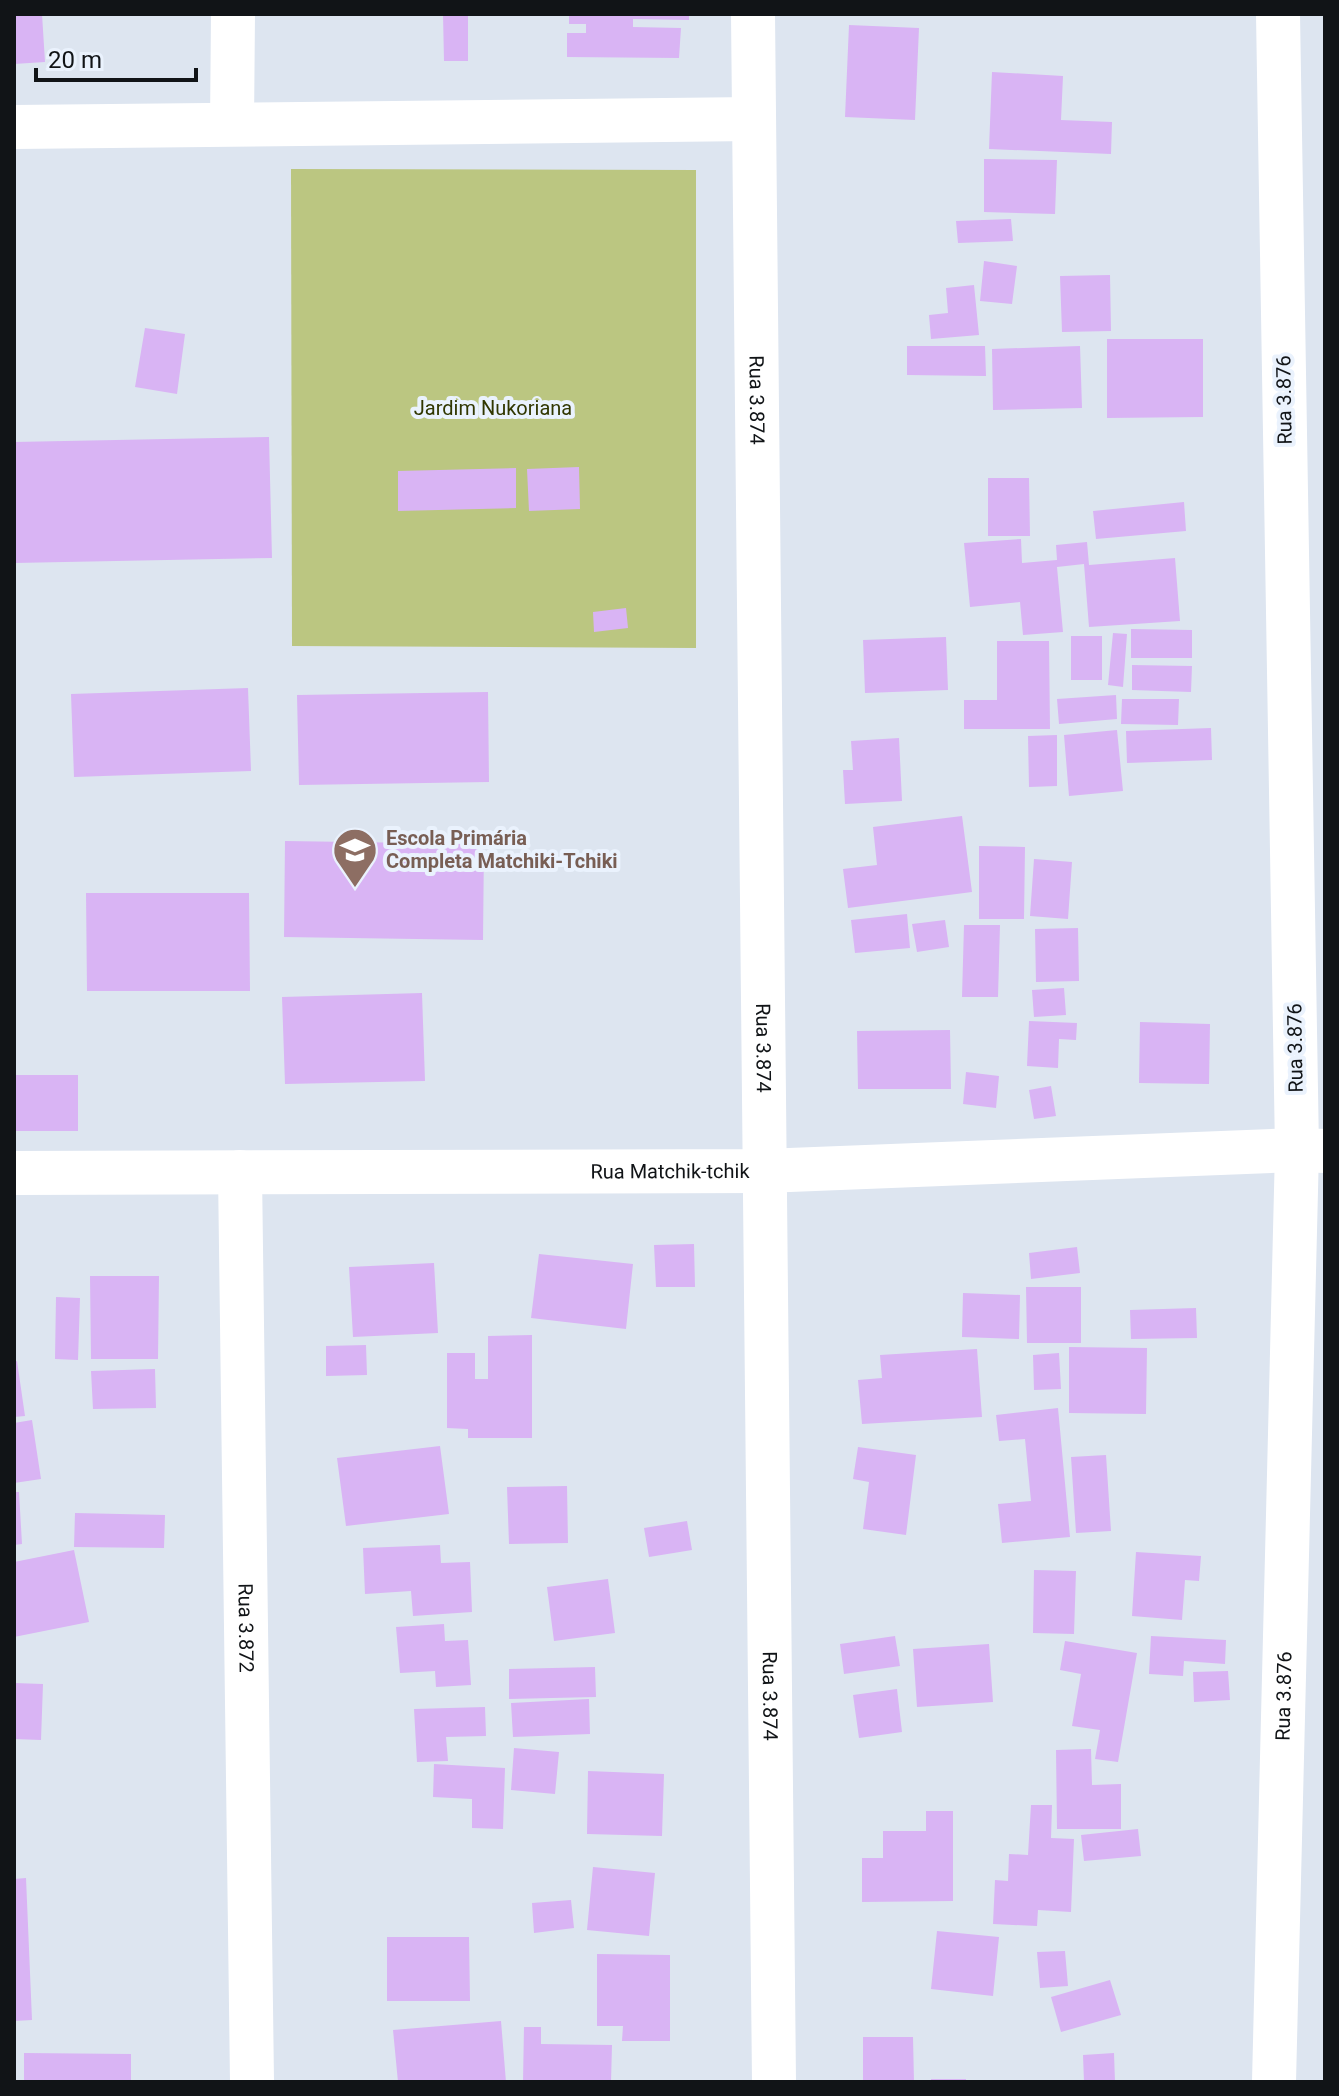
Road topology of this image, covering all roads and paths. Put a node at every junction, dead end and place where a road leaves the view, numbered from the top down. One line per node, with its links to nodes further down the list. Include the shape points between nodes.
1 (233, 14): 5 (street)
2 (753, 14): 4 (street, Rua 3.874)
3 (1278, 14): 7 (street, Rua 3.876)
4 (754, 119): 5 (street); 8 (street, Rua 3.874)
5 (232, 124): 6 (street)
6 (14, 127)
7 (1311, 1151): 8 (street, Rua Matchik-tchik); 13 (street, Rua 3.876)
8 (764, 1171): 9 (street, Rua Matchik-tchik); 12 (street, Rua 3.874)
9 (240, 1172): 10 (street, Rua Matchik-tchik); 11 (street, Rua 3.872)
10 (14, 1173)
11 (252, 2082)
12 (774, 2082)
13 (1274, 2082)

